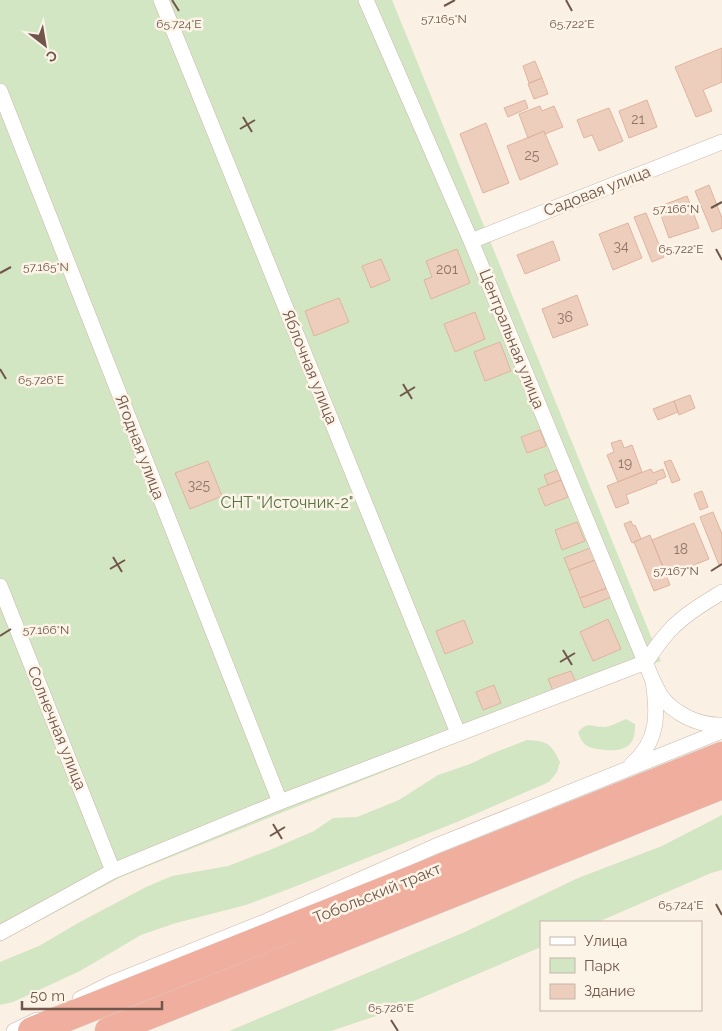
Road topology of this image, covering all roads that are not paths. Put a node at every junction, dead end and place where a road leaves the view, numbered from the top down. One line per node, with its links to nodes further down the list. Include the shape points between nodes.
1 (161, 0): 12 (street, Яблочная улица)
2 (366, 0): 5 (street, Центральная улица)
3 (0, 91): 16 (street, Ягодная улица)
4 (722, 142): 5 (street, Садовая улица)
5 (472, 241): 8 (street, Центральная улица)
6 (0, 586): 17 (street, Солнечная улица)
7 (722, 592): 8 (street, via 672,628)
8 (646, 662): 9 (street, Центральная улица); 12 (street)
9 (653, 681): 10 (street, via 667,702 682,714 701,722); 14 (street, via 657,711 652,736 640,757)
10 (722, 725)
11 (722, 731): 14 (street)
12 (458, 733): 16 (street)
13 (722, 756): 20 (highway, Тобольский тракт)
14 (623, 770): 19 (street, via 112,983)
15 (722, 786): 21 (highway, Тобольский тракт)
16 (280, 802): 17 (street)
17 (113, 871): 18 (street)
18 (0, 933)
19 (14, 1031)
20 (32, 1031)
21 (109, 1031)

